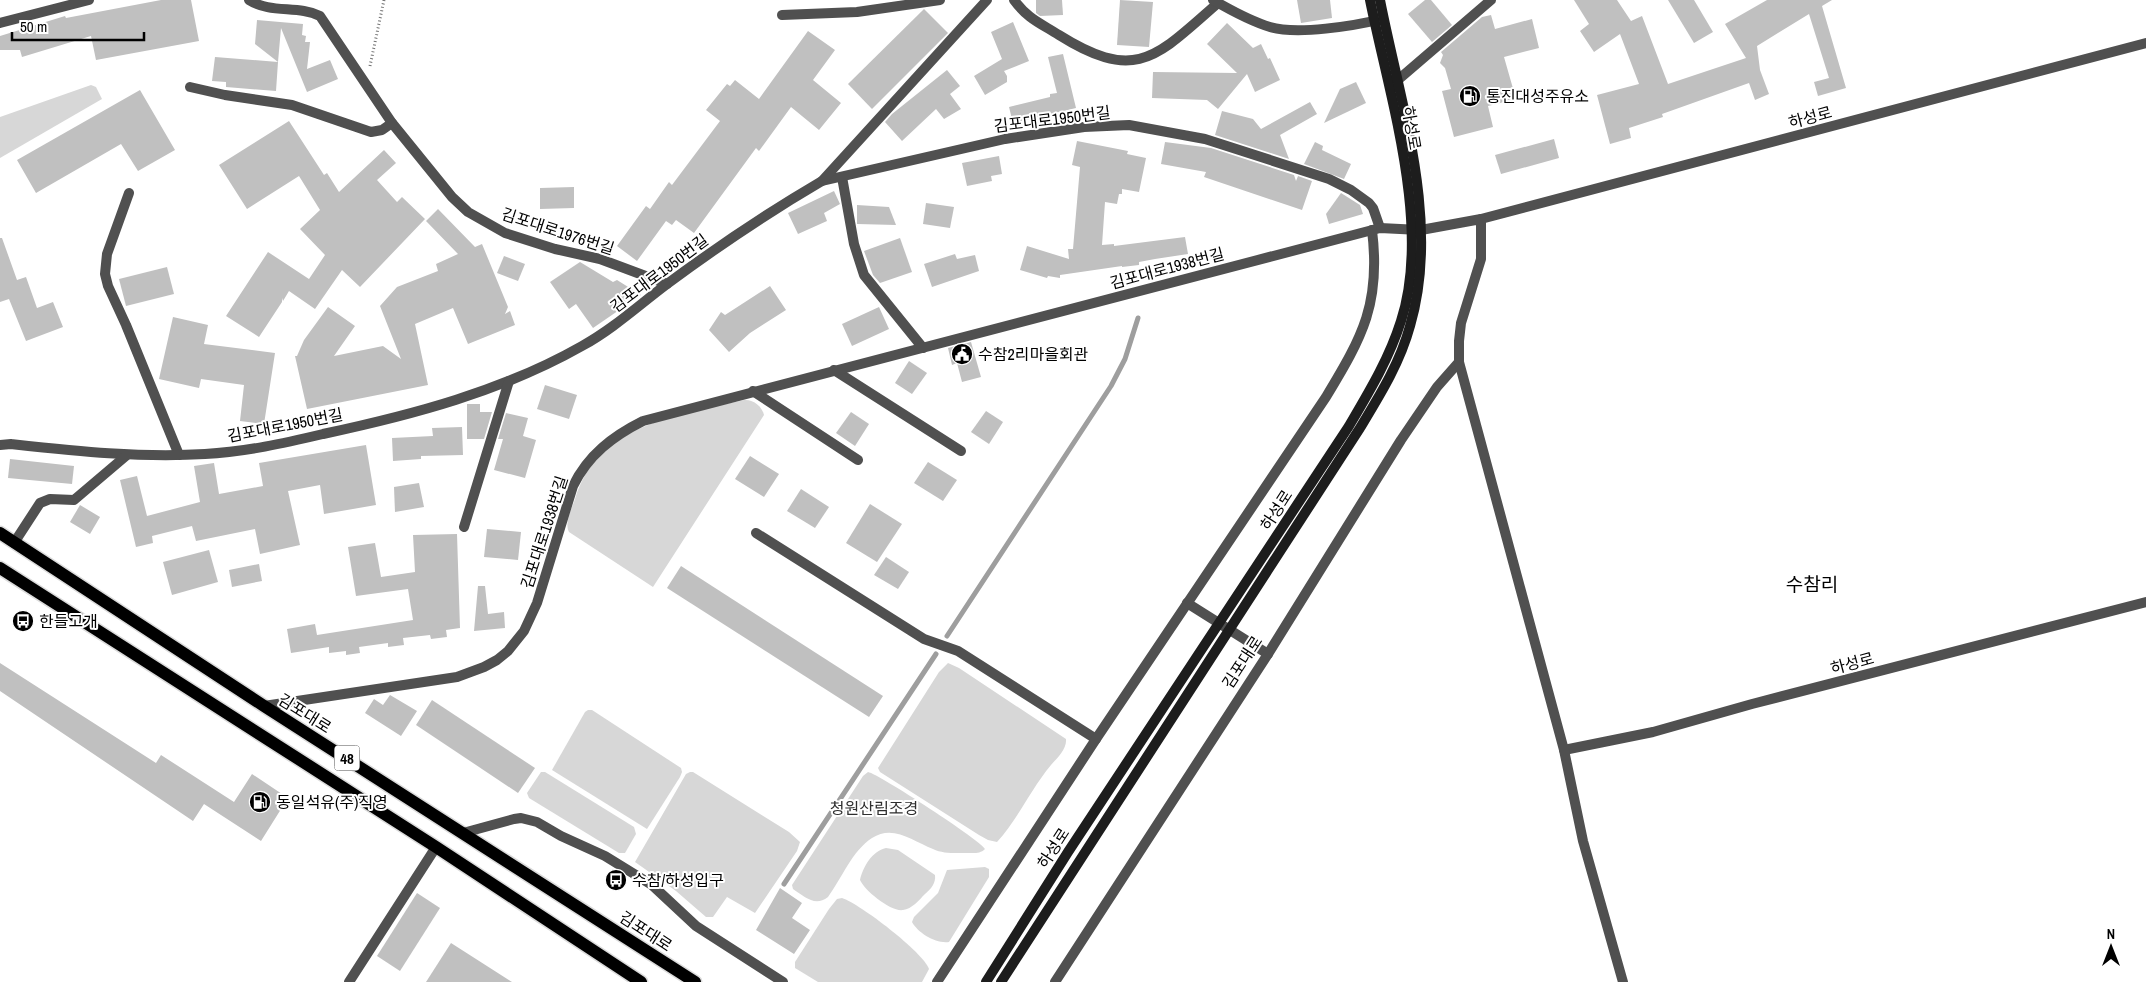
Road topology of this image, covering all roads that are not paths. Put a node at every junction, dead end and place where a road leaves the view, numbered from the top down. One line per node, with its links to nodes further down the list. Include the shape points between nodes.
1 (89, 0): 12 (street)
2 (249, 0): 16 (street, 김포대로1976번길, via 269,8 305,11 320,16)
3 (940, 0): 10 (street, via 857,12)
4 (987, 0): 18 (street, 김포대로1950번길)
5 (1014, 0): 9 (street, via 1030,19 1081,48 1122,60 1148,57 1160,50 1182,34)
6 (1370, 0): 11 (street, 하성로)
7 (1380, 0): 11 (street, 하성로)
8 (1491, 0): 14 (street)
9 (1215, 1): 11 (street, via 1242,16 1284,30)
10 (782, 15)
11 (1379, 20): 14 (street, 하성로)
12 (0, 23)
13 (2146, 43): 20 (street, 하성로)
14 (1393, 84): 22 (street, 하성로, via 1416,175)
15 (190, 87): 16 (street, via 292,106 371,132)
16 (392, 123): 23 (street, 김포대로1976번길, via 459,205 484,222 528,241 600,260)
17 (842, 177): 18 (street, 김포대로1950번길); 21 (street, 김포대로1950번길, via 1013,138 1084,127 1129,125 1205,139 1329,179 1369,203 1373,208); 24 (street, via 854,244 864,274)
18 (822, 181): 23 (street, 김포대로1950번길, via 761,218)
19 (129, 193): 32 (street, via 107,254 105,274)
20 (1481, 219): 22 (street, 하성로); 25 (street, via 1481,259 1461,323 1458,341)
21 (1376, 229): 22 (street, 김포대로1938번길); 24 (street, 김포대로1938번길); 40 (street, 김포대로1950번길, via 1374,288 1358,342 1326,397)
22 (1416, 230): 41 (street, 하성로, via 1407,298 1399,328 1378,378); 42 (street, 하성로, via 1420,275 1410,326 1394,368 1360,428)
23 (667, 284): 27 (street, 김포대로1950번길, via 583,346)
24 (923, 348): 26 (street, 김포대로1938번길)
25 (1460, 362): 43 (street, 김포대로, via 1436,387 1401,440); 46 (street)
26 (834, 370): 28 (street, 김포대로1938번길); 30 (street)
27 (509, 381): 32 (street, 김포대로1950번길, via 397,417 336,432 265,446); 34 (street)
28 (753, 391): 33 (street); 44 (street, 김포대로1938번길, via 643,421 615,437 593,455 573,486 530,618 517,641 496,660 457,677)
29 (0, 446): 31 (street, 김포대로1950번길, via 11,444)
30 (962, 451)
31 (127, 455): 32 (street, 김포대로1950번길); 37 (street, via 74,500 50,499 40,503)
32 (179, 455)
33 (858, 460)
34 (464, 526)
35 (0, 533): 37 (main road, 김포대로 / 48)
36 (756, 533): 45 (street, via 924,639 958,651)
37 (14, 543): 44 (main road, 김포대로 / 48)
38 (0, 568): 48 (main road, 48)
39 (2146, 602): 46 (street, 하성로, via 1653,732)
40 (1187, 603): 41 (street); 45 (street, 김포대로1950번길)
41 (1219, 623): 42 (street); 54 (street, 하성로)
42 (1230, 630): 43 (street); 55 (street, 하성로)
43 (1268, 654): 56 (street, 김포대로)
44 (264, 706): 47 (main road, 김포대로 / 48)
45 (1096, 739): 53 (street, 김포대로1950번길)
46 (1564, 750): 57 (street, via 1583,841)
47 (463, 833): 51 (main road, 김포대로 / 48); 52 (street, via 514,819 537,822 605,856 652,886 696,926)
48 (436, 847): 49 (street); 50 (main road, 48)
49 (349, 982)
50 (641, 982)
51 (695, 982)
52 (783, 982)
53 (938, 982)
54 (986, 982)
55 (1001, 982)
56 (1055, 982)
57 (1623, 982)

